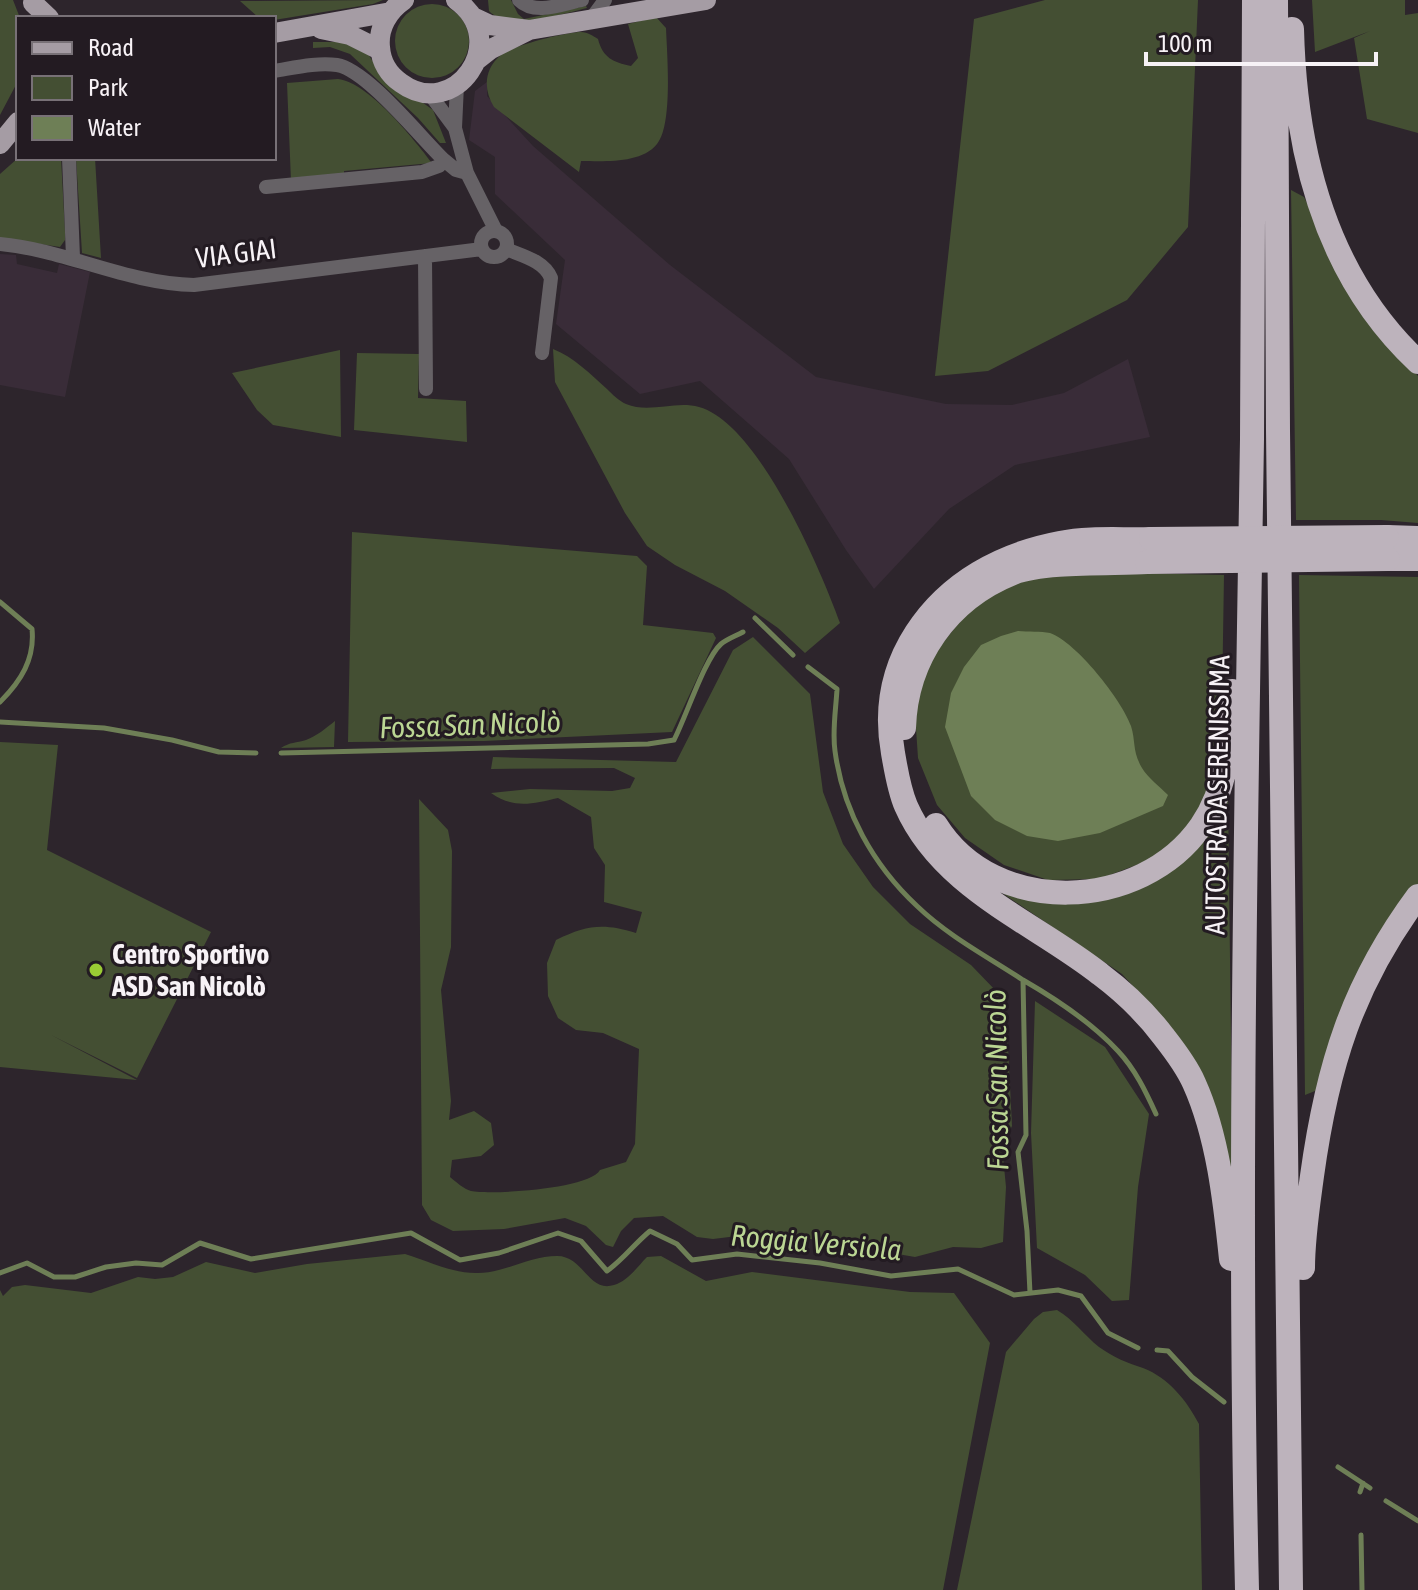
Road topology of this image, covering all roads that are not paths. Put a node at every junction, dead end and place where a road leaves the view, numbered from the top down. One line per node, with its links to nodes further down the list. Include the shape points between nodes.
1 (456, 0): 10 (main road)
2 (519, 0): 3 (street, via 538,9)
3 (582, 0)
4 (706, 0): 8 (main road)
5 (1254, 0): 35 (highway, AUTOSTRADA SERENISSIMA)
6 (1276, 0): 43 (highway)
7 (1291, 0): 33 (highway, via 1296,111 1324,220 1371,305)
8 (610, 5): 12 (main road, via 591,19)
9 (397, 6): 11 (main road); 14 (main road, via 381,33)
10 (473, 17): 12 (main road); 15 (main road, via 480,42)
11 (314, 27): 13 (main road); 14 (main road, via 350,35)
12 (529, 30): 15 (main road)
13 (276, 33)
14 (380, 50): 18 (main road, via 397,80)
15 (477, 60): 17 (main road)
16 (276, 71): 23 (street, via 336,65 350,70)
17 (457, 85): 18 (main road); 20 (street)
18 (429, 93): 20 (street)
19 (16, 124): 21 (main road)
20 (455, 128): 24 (street)
21 (0, 144)
22 (69, 160): 31 (street)
23 (444, 160): 24 (street); 25 (street, via 422,172)
24 (467, 173): 26 (street)
25 (266, 187)
26 (496, 231): 28 (street, via 484,236); 29 (street, via 506,238)
27 (0, 244): 31 (street, VIA GIAI)
28 (482, 249): 29 (street, via 496,257); 30 (street, VIA GIAI)
29 (506, 249): 32 (street, via 537,262 551,278)
30 (425, 256): 31 (street, VIA GIAI, via 194,285 139,278); 34 (street)
31 (73, 257)
32 (542, 353)
33 (1418, 362)
34 (426, 389)
35 (1252, 433): 38 (highway, via 1229,754 1203,824 1182,850 1122,885 1083,893 1011,886 972,864 943,837 916,791 903,748 904,713 922,651 958,606 1015,572); 41 (highway, AUTOSTRADA SERENISSIMA)
36 (1418, 538): 37 (highway)
37 (1388, 548): 38 (highway, bridge); 39 (highway)
38 (1149, 551): 41 (highway, via 1062,543 982,568 927,616 908,645 893,679 888,726 906,806 947,865 1141,1008 1194,1081 1212,1137 1228,1232)
39 (1418, 559)
40 (1418, 896): 43 (highway, via 1390,934 1362,989 1336,1051 1320,1114 1303,1242)
41 (1244, 1446): 42 (highway, AUTOSTRADA SERENISSIMA)
42 (1247, 1590)
43 (1293, 1590)

